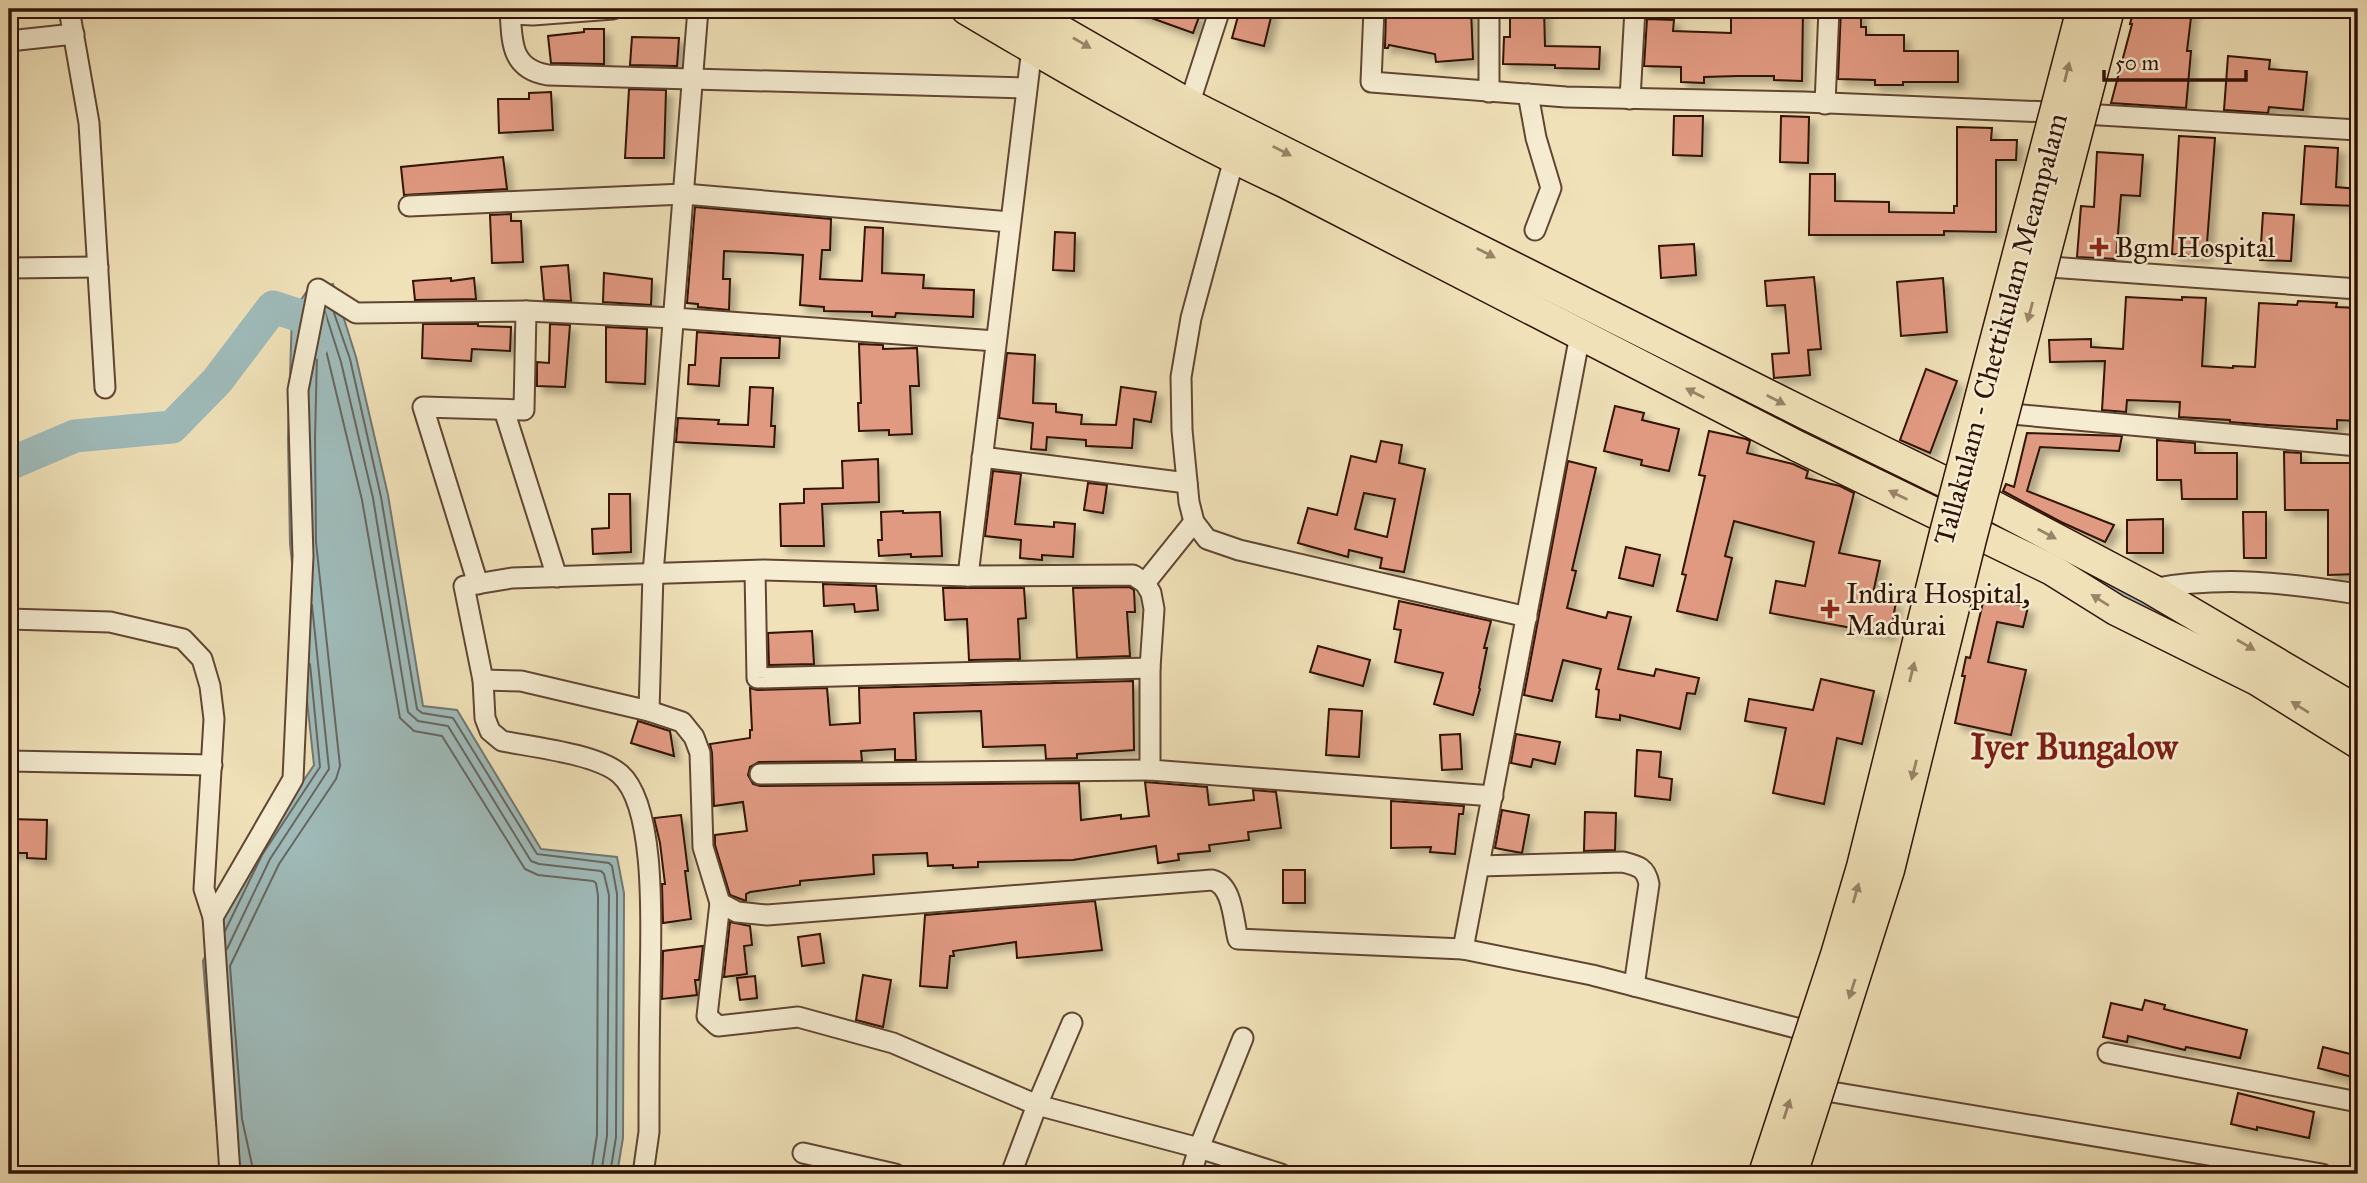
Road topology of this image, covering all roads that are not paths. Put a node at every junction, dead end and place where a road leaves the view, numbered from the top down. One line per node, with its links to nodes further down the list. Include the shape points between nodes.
1 (69, 9): 14 (street)
2 (613, 9): 13 (street, via 533,15)
3 (698, 9): 17 (street)
4 (966, 9): 16 (main road)
5 (1023, 9): 23 (main road, one-way to 23)
6 (1220, 9): 23 (street)
7 (1374, 9): 19 (street, via 1371,82)
8 (1489, 9): 19 (street)
9 (1634, 9): 21 (street)
10 (1829, 9): 22 (street)
11 (2083, 9): 85 (highway, Tallakulam - Chettikulam Meampalam, one-way to 11, bridge, via 1863,867)
12 (2108, 9): 86 (highway, Tallakulam - Chettikulam Meampalam, one-way to 86, bridge, via 1894,848)
13 (510, 11): 17 (street, via 514,50 523,67 534,73)
14 (74, 34): 15 (street); 30 (street, via 89,123)
15 (9, 41)
16 (1032, 48): 18 (street); 23 (main road)
17 (692, 80): 18 (street); 26 (street)
18 (1025, 88): 28 (street)
19 (1489, 92): 20 (street)
20 (1528, 94): 21 (street); 29 (street, via 1551,188)
21 (1630, 99): 22 (street)
22 (1825, 104): 24 (street)
23 (1186, 117): 25 (main road); 51 (main road, one-way to 51, via 1950,483)
24 (2358, 130)
25 (1234, 159): 36 (main road); 43 (street, via 1191,318 1181,377)
26 (684, 194): 27 (street); 28 (street); 35 (street)
27 (409, 206)
28 (1010, 222): 37 (street)
29 (1535, 230)
30 (98, 267): 32 (street); 38 (street)
31 (2050, 267): 33 (street)
32 (9, 268)
33 (2358, 289)
34 (526, 311): 35 (street); 39 (street, via 524,410); 67 (street, via 356,313 317,289 298,390 303,556 293,779)
35 (674, 318): 37 (street); 46 (street)
36 (1580, 335): 53 (street); 59 (main road, one-way to 36, via 2257,680 2116,610 2052,570)
37 (996, 341): 42 (street)
38 (104, 388)
39 (504, 410): 48 (street); 50 (street, via 423,407)
40 (2011, 414): 41 (street)
41 (2358, 446)
42 (982, 457): 43 (street); 47 (street)
43 (1187, 483): 44 (street)
44 (1194, 522): 49 (street); 53 (street, via 1207,539 1239,550)
45 (755, 571): 46 (street); 47 (street); 55 (street, via 757,678)
46 (653, 574): 48 (street); 57 (street)
47 (968, 576): 49 (street, via 1133,575)
48 (557, 577): 50 (street)
49 (1145, 583): 55 (street, via 1154,609)
50 (478, 584): 56 (street, via 464,586)
51 (2151, 589): 52 (street, via 2219,580 2289,583); 58 (main road, one-way to 58)
52 (2358, 594)
53 (1527, 617): 64 (street)
54 (9, 619): 61 (street, via 110,622 183,639 202,659 209,686 214,719)
55 (1150, 668): 62 (street)
56 (483, 680): 57 (street, via 521,681); 80 (street, via 485,718 490,731 502,741 602,762 621,775 633,792 650,876 649,1132)
57 (649, 711): 66 (street, via 682,722 700,753 703,847)
58 (2358, 711)
59 (2358, 743)
60 (9, 761): 61 (street)
61 (212, 765): 67 (street, via 204,889)
62 (1150, 770): 63 (street); 64 (street)
63 (760, 774)
64 (1493, 796): 65 (street)
65 (1479, 866): 68 (street); 69 (street, via 1623,862 1647,872)
66 (720, 903): 68 (street, via 737,912 767,915 1212,880 1227,890 1238,939); 76 (street, via 707,1016 718,1026 798,1017 893,1043)
67 (213, 917): 79 (street)
68 (1463, 950): 69 (street)
69 (1634, 986): 71 (street)
70 (1072, 1023): 76 (street)
71 (1804, 1030)
72 (1243, 1038): 77 (street)
73 (2108, 1053): 75 (street)
74 (1826, 1091): 87 (street)
75 (2358, 1102)
76 (1037, 1105): 77 (street); 82 (street)
77 (1199, 1148): 83 (street); 84 (street)
78 (803, 1153): 81 (street)
79 (230, 1174)
80 (643, 1174)
81 (895, 1174)
82 (1011, 1174)
83 (1191, 1174)
84 (1281, 1174)
85 (1765, 1174)
86 (1791, 1174)
87 (2322, 1174)

